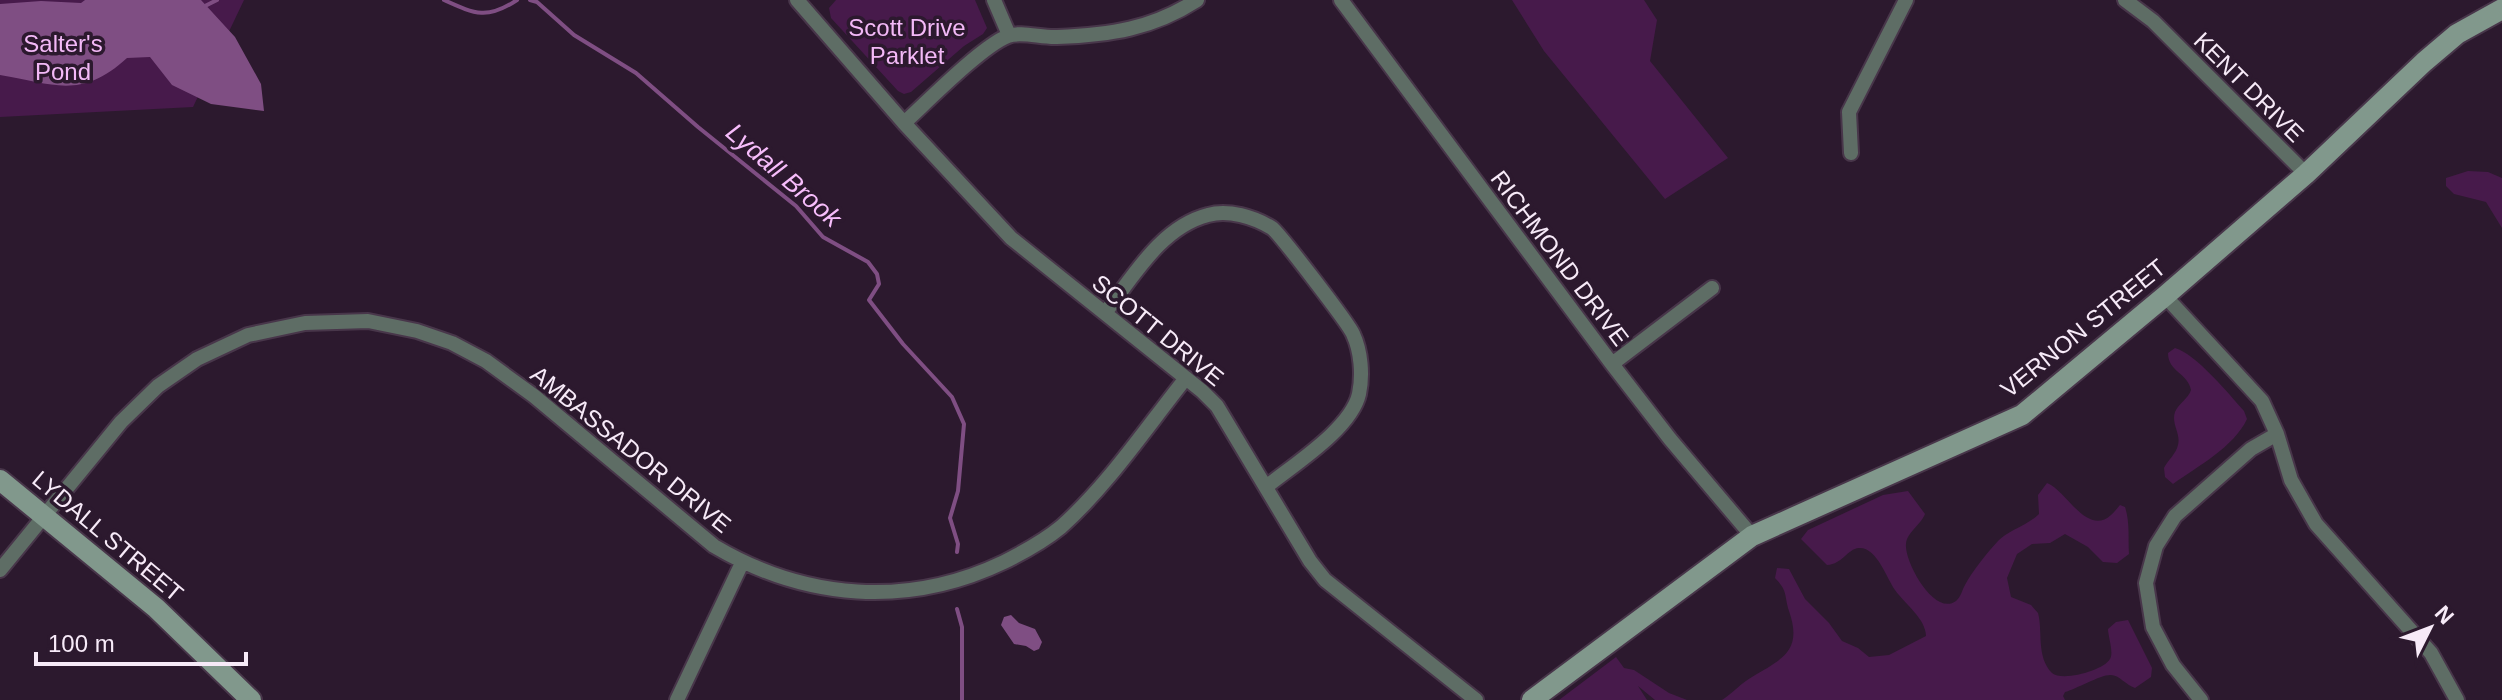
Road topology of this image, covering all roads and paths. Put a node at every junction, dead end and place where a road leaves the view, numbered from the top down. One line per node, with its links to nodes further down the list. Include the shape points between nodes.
1 (994, 0): 8 (street)
2 (1197, 0): 8 (street, via 1129,31 1054,38)
3 (1341, 0): 15 (street, RICHMOND DRIVE)
4 (1906, 0): 10 (street, via 1849,112)
5 (2125, 0): 11 (street, KENT DRIVE, via 2153,21)
6 (803, 2): 9 (street, SCOTT DRIVE)
7 (2502, 9): 11 (street, VERNON STREET, via 2457,34)
8 (1009, 35): 9 (street)
9 (904, 123): 14 (street, SCOTT DRIVE, via 1011,238)
10 (1851, 153)
11 (2306, 174): 13 (street, VERNON STREET)
12 (1712, 288): 15 (street)
13 (2165, 296): 17 (street, via 2262,401); 21 (street, VERNON STREET, via 2022,415)
14 (1105, 313): 16 (street, SCOTT DRIVE); 19 (street, via 1179,226 1210,214 1241,214 1274,229 1353,333 1361,365 1358,396 1341,426)
15 (1612, 364): 21 (street, RICHMOND DRIVE)
16 (1186, 378): 19 (street, SCOTT DRIVE, via 1217,406); 22 (street, AMBASSADOR DRIVE, via 1099,489 1059,528 978,575 925,589 873,594 817,587)
17 (2277, 434): 28 (street, via 2251,449 2175,516 2156,546 2146,583 2153,627 2173,665); 29 (street, via 2291,480 2316,524 2431,653)
18 (0, 480): 20 (street, LYDALL STREET)
19 (1266, 487): 26 (street, SCOTT DRIVE, via 1325,580)
20 (45, 516): 22 (street, AMBASSADOR DRIVE, via 121,422 158,386 197,359 260,331 368,321 417,331 486,361 691,529); 23 (street, AMBASSADOR DRIVE); 24 (street, LYDALL STREET, via 156,608)
21 (1752, 536): 27 (street, VERNON STREET)
22 (742, 563): 25 (street)
23 (0, 570)
24 (251, 700)
25 (677, 700)
26 (1476, 700)
27 (1532, 700)
28 (2201, 700)
29 (2457, 700)

